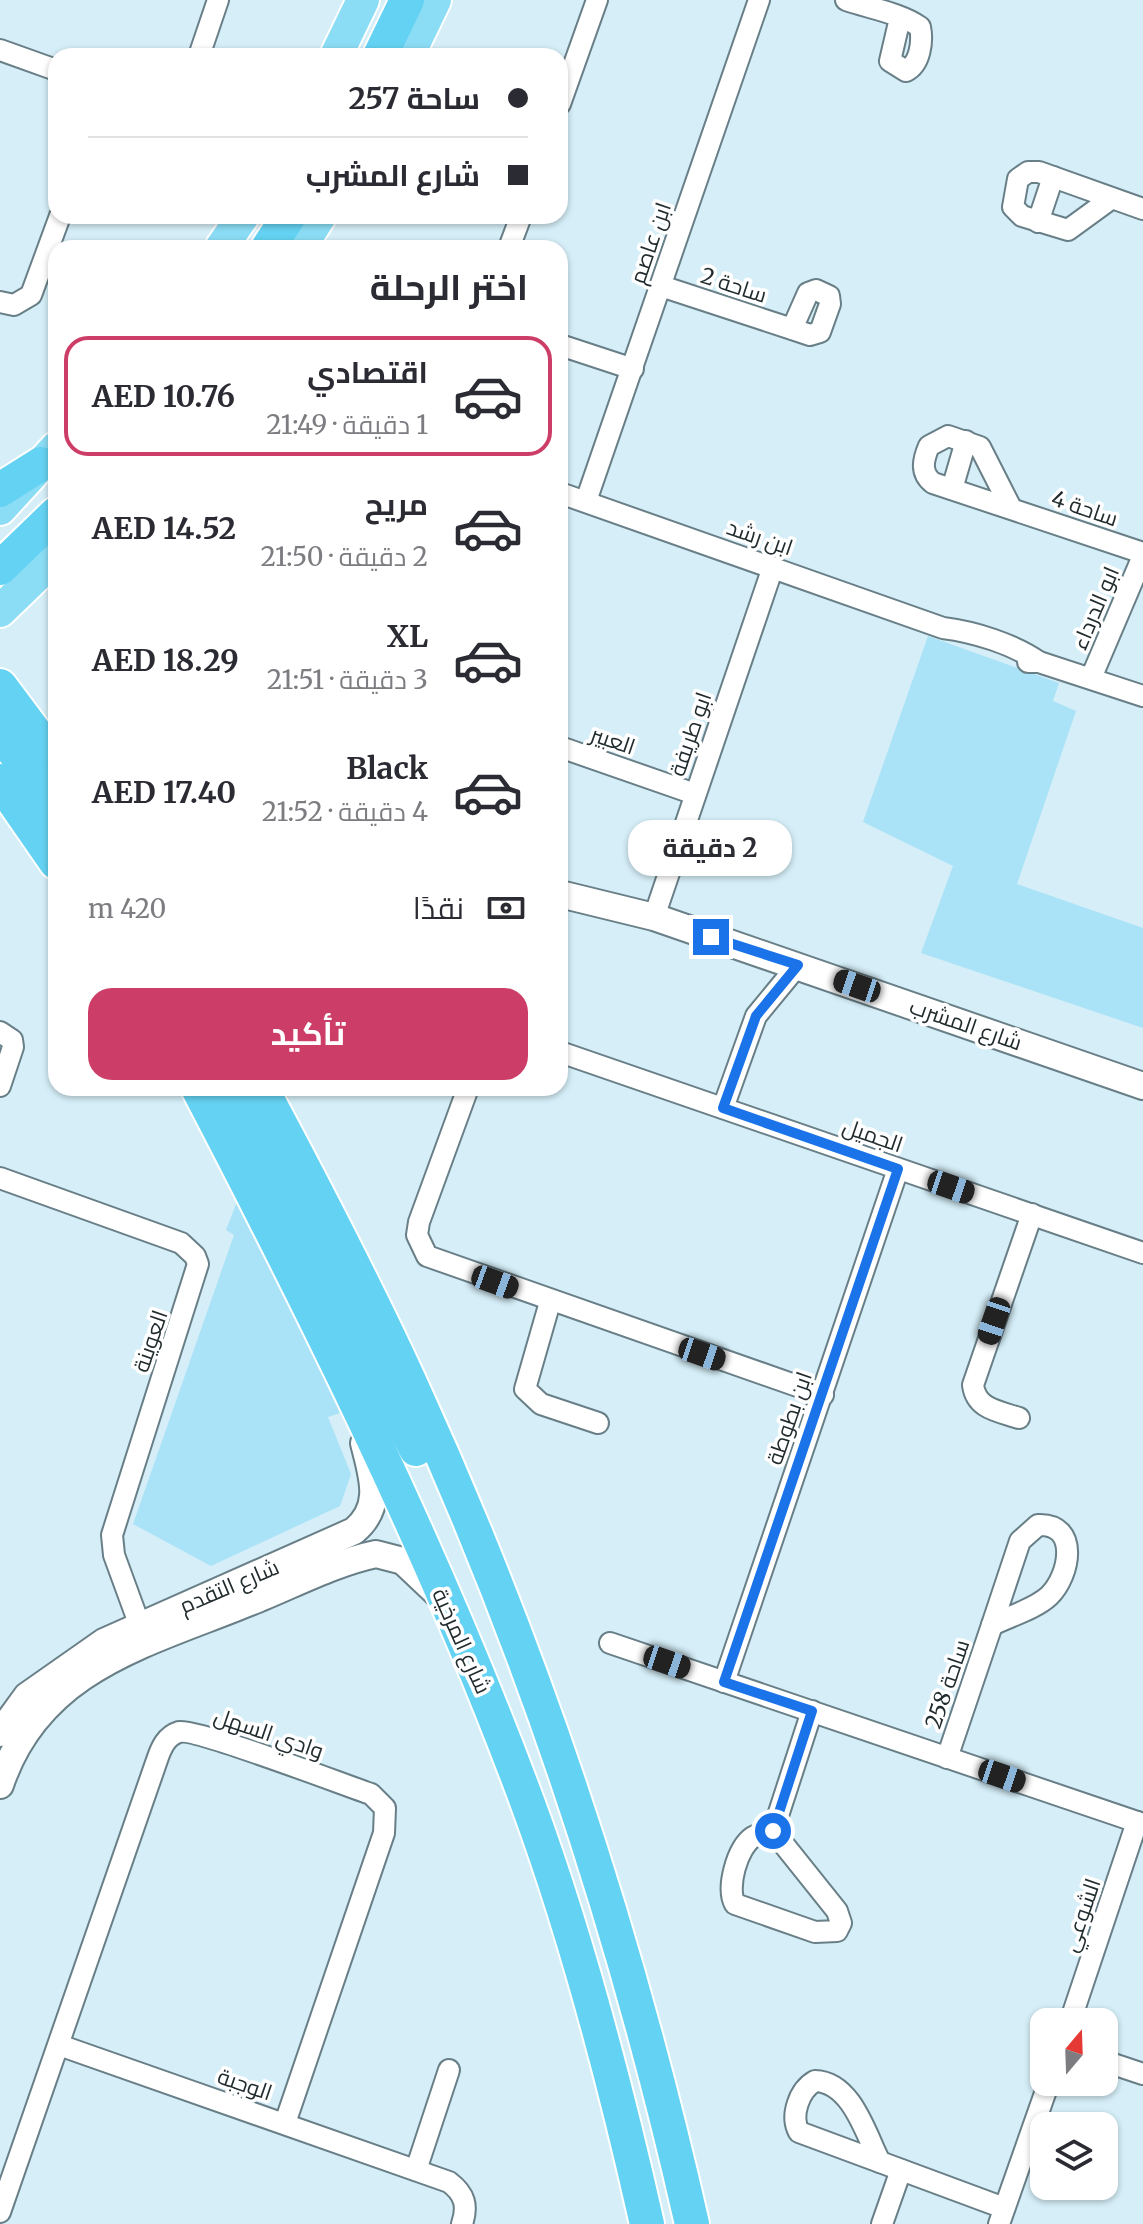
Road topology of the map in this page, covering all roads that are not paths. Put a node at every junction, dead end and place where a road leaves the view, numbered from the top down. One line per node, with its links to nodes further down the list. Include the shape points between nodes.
1 (218, 0): 9 (street)
2 (363, 0): 10 (main road)
3 (407, 0): 11 (highway)
4 (435, 0): 12 (main road)
5 (597, 0): 15 (street)
6 (759, 0): 21 (street, ابن عاصم)
7 (846, 0): 8 (street)
8 (900, 18)
9 (202, 48)
10 (340, 48)
11 (384, 48)
12 (412, 48)
13 (0, 50): 14 (street)
14 (48, 67)
15 (568, 82)
16 (1053, 177): 17 (street); 19 (street); 19 (street, via 1028,172 1015,187 1013,207)
17 (1112, 198): 18 (street); 19 (street, via 1068,230)
18 (1143, 209)
19 (1038, 222)
20 (48, 249): 22 (street, via 31,295 14,305)
21 (661, 286): 23 (street, ساحة 2); 25 (street, ابن عاصم)
22 (0, 302)
23 (792, 329)
24 (568, 348): 25 (street)
25 (633, 369): 32 (street, ابن عاصم)
26 (966, 441): 29 (street); 29 (street, ساحة 4, via 938,439 925,456 927,478); 33 (street, via 984,451)
27 (48, 457): 30 (highway)
28 (48, 457): 34 (main road)
29 (952, 489): 33 (street, ساحة 4)
30 (0, 490)
31 (568, 495): 32 (street, ابن رشد)
32 (586, 501): 38 (street, ابن رشد)
33 (1011, 508): 36 (street, ساحة 4)
34 (0, 509)
35 (48, 522): 39 (highway)
36 (1143, 554): 41 (street, ابو الدرداء)
37 (48, 565): 40 (main road)
38 (773, 567): 41 (street, ابن رشد, via 943,628 958,640); 48 (street, ابو طريفة)
39 (0, 568)
40 (0, 611)
41 (1091, 678): 43 (street, ابن رشد)
42 (0, 686): 45 (highway)
43 (1143, 696)
44 (0, 732): 49 (highway)
45 (48, 750)
46 (568, 750): 48 (street, العبير)
47 (4, 791): 50 (highway)
48 (695, 794): 52 (street, ابو طريفة)
49 (48, 798)
50 (48, 851)
51 (568, 896): 52 (street, شارع المشرب)
52 (654, 917): 53 (street, شارع المشرب)
53 (798, 965): 57 (street, شارع المشرب); 62 (street, via 756,1016)
54 (0, 1032): 56 (street, via 13,1047)
55 (568, 1055): 62 (street, الجميل)
56 (0, 1086)
57 (1143, 1086)
58 (202, 1096): 69 (highway, شارع المرخية)
59 (233, 1096): 72 (highway, via 431,1477)
60 (265, 1096): 72 (highway, via 390,1342)
61 (465, 1096): 67 (street, via 419,1222 420,1247 440,1263)
62 (723, 1108): 63 (street, الجميل)
63 (898, 1169): 65 (street, الجميل); 68 (street, ابن بطوطة)
64 (0, 1178): 75 (street, العوينة, via 181,1243 198,1264 112,1535)
65 (1032, 1214): 66 (street, الجميل); 70 (street, via 973,1385 981,1405)
66 (1143, 1253)
67 (550, 1302): 68 (street); 71 (street, via 525,1389 541,1404)
68 (823, 1395): 77 (street, ابن بطوطة)
69 (354, 1400): 73 (highway, شارع المرخية); 75 (street, شارع التقدم, via 376,1491 362,1525)
70 (1019, 1418)
71 (598, 1423)
72 (466, 1515): 99 (highway, via 555,1746 597,1876)
73 (446, 1603): 75 (street, شارع التقدم, via 403,1561 376,1554); 98 (highway, شارع المرخية, via 544,1852 587,1986)
74 (992, 1625): 74 (street, ساحة 258, via 1028,1531 1046,1525 1064,1535 1068,1559 1056,1589); 80 (street, ساحة 258)
75 (142, 1633): 79 (street, شارع التقدم, via 78,1657 45,1680); 81 (street, شارع التقدم, via 61,1691 27,1726)
76 (610, 1643): 77 (street)
77 (724, 1682): 78 (street)
78 (812, 1711): 80 (street); 83 (street)
79 (0, 1733)
80 (947, 1758): 82 (street)
81 (0, 1785)
82 (1140, 1823): 84 (street, الشوعي)
83 (773, 1831): 83 (street, via 837,1911 837,1931 815,1932 735,1904 730,1888 743,1849 754,1837)
84 (1075, 2008)
85 (59, 2045): 90 (street, الوجبة); 90 (street, وادي السهل, via 162,1746 177,1733 208,1737 371,1794 387,1818); 94 (street, وادي السهل)
86 (1118, 2066): 88 (street)
87 (449, 2070): 92 (street)
88 (1143, 2074)
89 (1044, 2096): 96 (street)
90 (285, 2123): 92 (street, الوجبة)
91 (880, 2162): 91 (street, via 799,2132 796,2113 806,2087 822,2081 846,2095); 93 (street)
92 (416, 2170): 97 (street, الوجبة, via 459,2189 466,2208)
93 (901, 2170): 96 (street); 100 (street)
94 (6, 2175): 95 (street, وادي السهل)
95 (0, 2212)
96 (1001, 2216)
97 (462, 2224)
98 (647, 2224)
99 (692, 2224)
100 (882, 2224)

